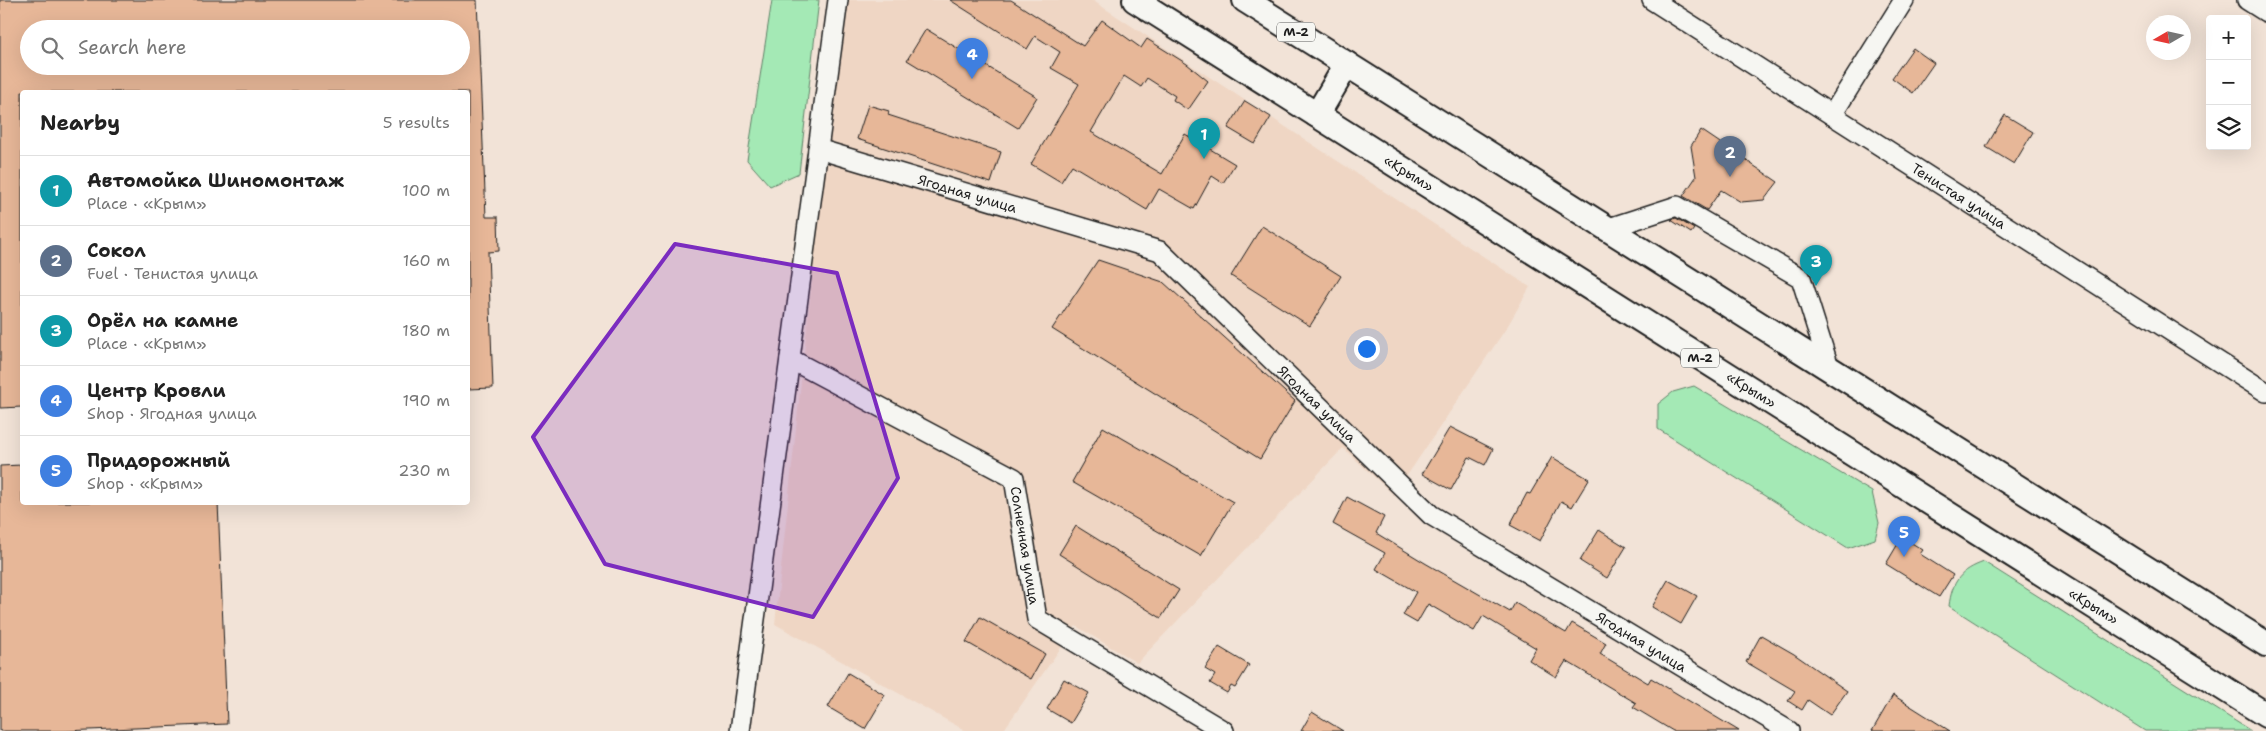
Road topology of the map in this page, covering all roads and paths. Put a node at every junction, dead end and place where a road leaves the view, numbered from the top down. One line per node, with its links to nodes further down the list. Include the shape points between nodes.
1 (838, 0): 11 (street)
2 (1135, 0): 9 (main road, «Крым» / М-2)
3 (1245, 0): 8 (main road, М-2)
4 (1652, 0): 10 (street, Тенистая улица)
5 (1904, 0): 10 (street)
6 (2247, 0): 7 (street)
7 (2266, 12)
8 (1347, 64): 9 (main road); 12 (main road, М-2)
9 (1316, 115): 17 (main road, «Крым» / М-2)
10 (1832, 115): 15 (street, Тенистая улица)
11 (818, 149): 13 (street); 20 (street, Ягодная улица, via 1160,251 1432,515)
12 (1609, 228): 14 (main road, М-2); 14 (street, via 1677,206 1801,278)
13 (790, 359): 18 (street); 19 (street, Солнечная улица, via 1014,478 1037,619)
14 (1829, 367): 16 (main road, М-2)
15 (2266, 392)
16 (2266, 644)
17 (2266, 716)
18 (740, 731)
19 (1224, 731)
20 (1789, 731)

